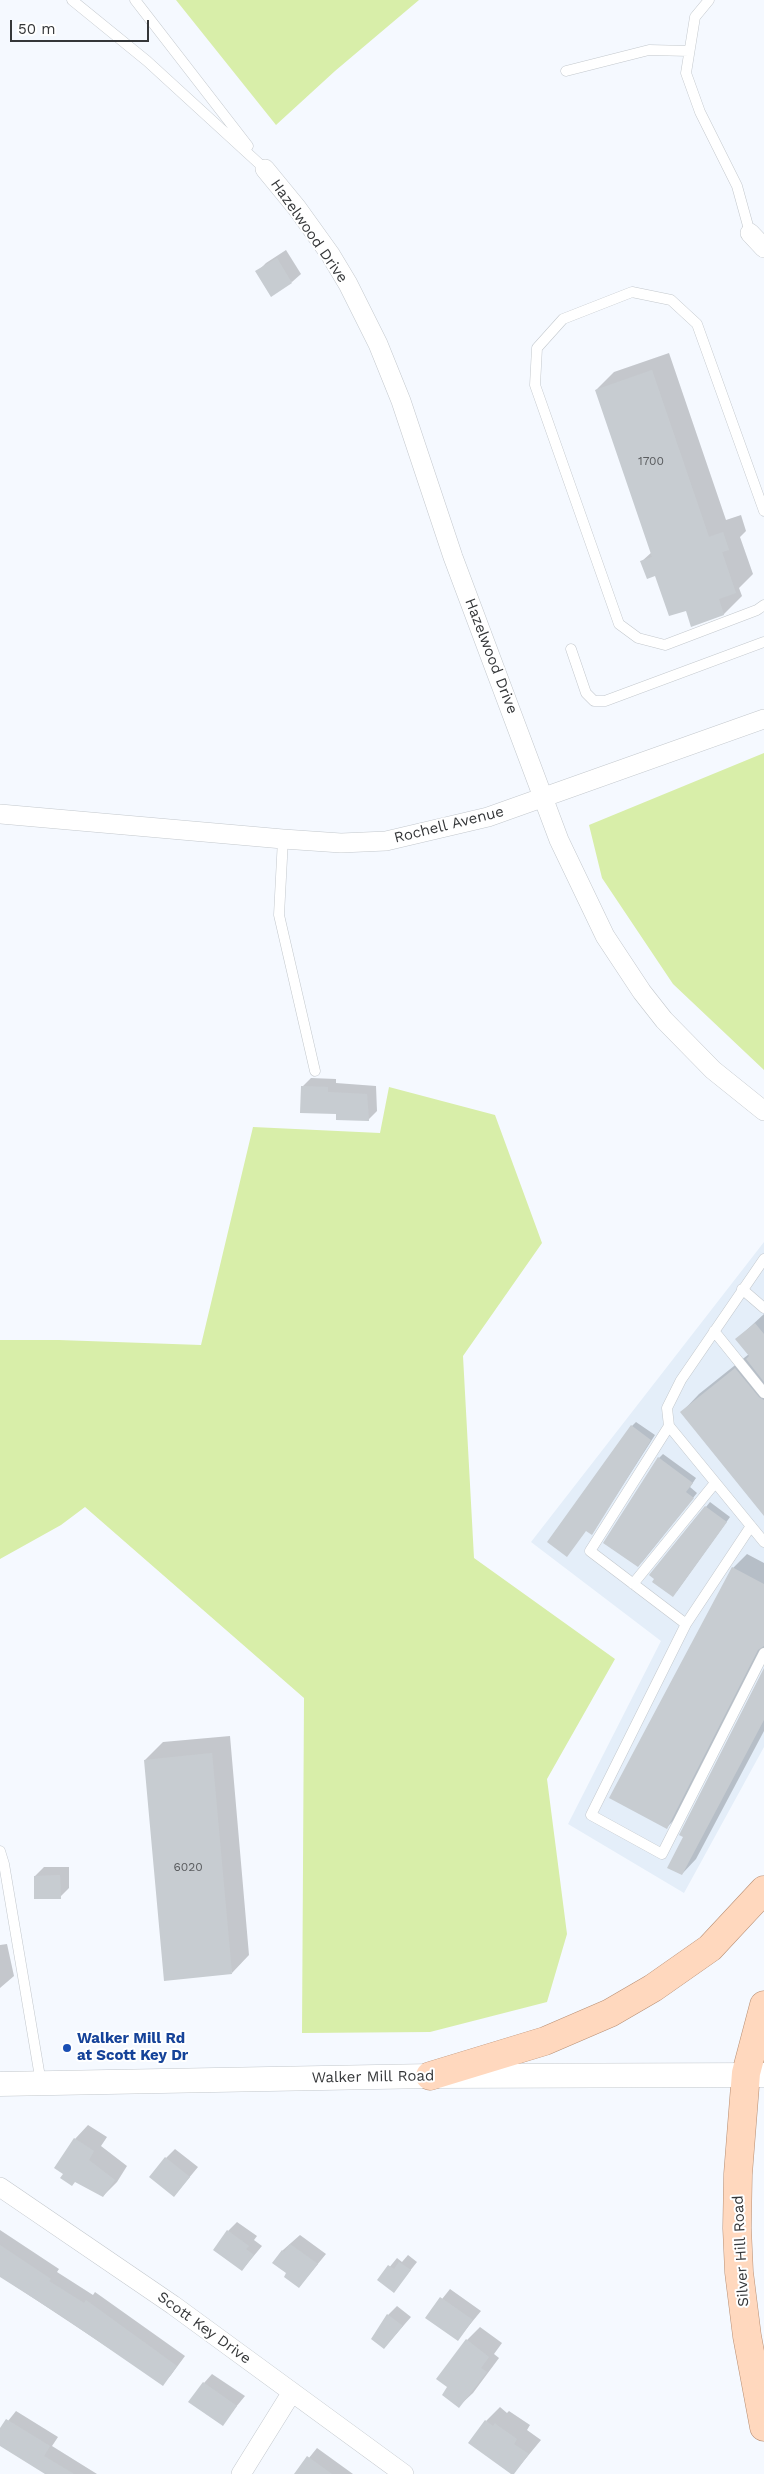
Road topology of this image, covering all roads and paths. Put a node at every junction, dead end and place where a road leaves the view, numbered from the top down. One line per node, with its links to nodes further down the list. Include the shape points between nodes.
1 (72, 0): 6 (lane, via 147,61)
2 (135, 0): 6 (lane)
3 (709, 0): 4 (lane, via 695,16)
4 (690, 50): 5 (lane, via 649,50); 7 (lane, via 686,73 700,112 737,186)
5 (566, 71)
6 (265, 169): 14 (street, Hazelwood Drive, via 330,254 378,344)
7 (750, 233): 8 (street)
8 (764, 248)
9 (764, 511): 10 (lane, via 697,324 671,300 632,292 563,320 537,348 535,384 619,624 638,638 665,644)
10 (764, 605)
11 (764, 642): 12 (lane, via 605,701 594,701 586,693)
12 (571, 649)
13 (764, 719): 14 (street, Rochell Avenue)
14 (544, 799): 16 (street, Rochell Avenue, via 471,822 386,841 341,843); 18 (street, Hazelwood Drive, via 559,840 604,936 642,992 664,1020 713,1070)
15 (0, 814): 16 (street, Rochell Avenue)
16 (283, 839): 17 (lane, via 279,915)
17 (315, 1071)
18 (764, 1111)
19 (764, 1259): 20 (lane)
20 (742, 1289): 21 (lane); 22 (lane)
21 (764, 1308)
22 (714, 1332): 23 (lane); 24 (lane, via 666,1408)
23 (764, 1393)
24 (669, 1426): 25 (lane); 28 (lane, via 590,1551)
25 (715, 1484): 26 (lane); 28 (lane)
26 (750, 1526): 27 (lane); 29 (lane)
27 (764, 1542)
28 (633, 1584): 29 (lane)
29 (686, 1624): 30 (lane, via 591,1815 662,1854)
30 (764, 1653)
31 (0, 1851): 36 (lane)
32 (764, 1890): 35 (main road, via 710,1948 610,2013 544,2041)
33 (764, 2005): 34 (main road)
34 (755, 2074): 35 (street, Walker Mill Road); 40 (main road, Silver Hill Road, via 738,2174 739,2272)
35 (430, 2076): 36 (street, Walker Mill Road)
36 (41, 2083): 37 (street, Walker Mill Road)
37 (0, 2084)
38 (0, 2187): 39 (street, Scott Key Drive, via 173,2305)
39 (292, 2392): 41 (street); 42 (street, Scott Key Drive)
40 (764, 2427)
41 (241, 2474)
42 (404, 2474)

